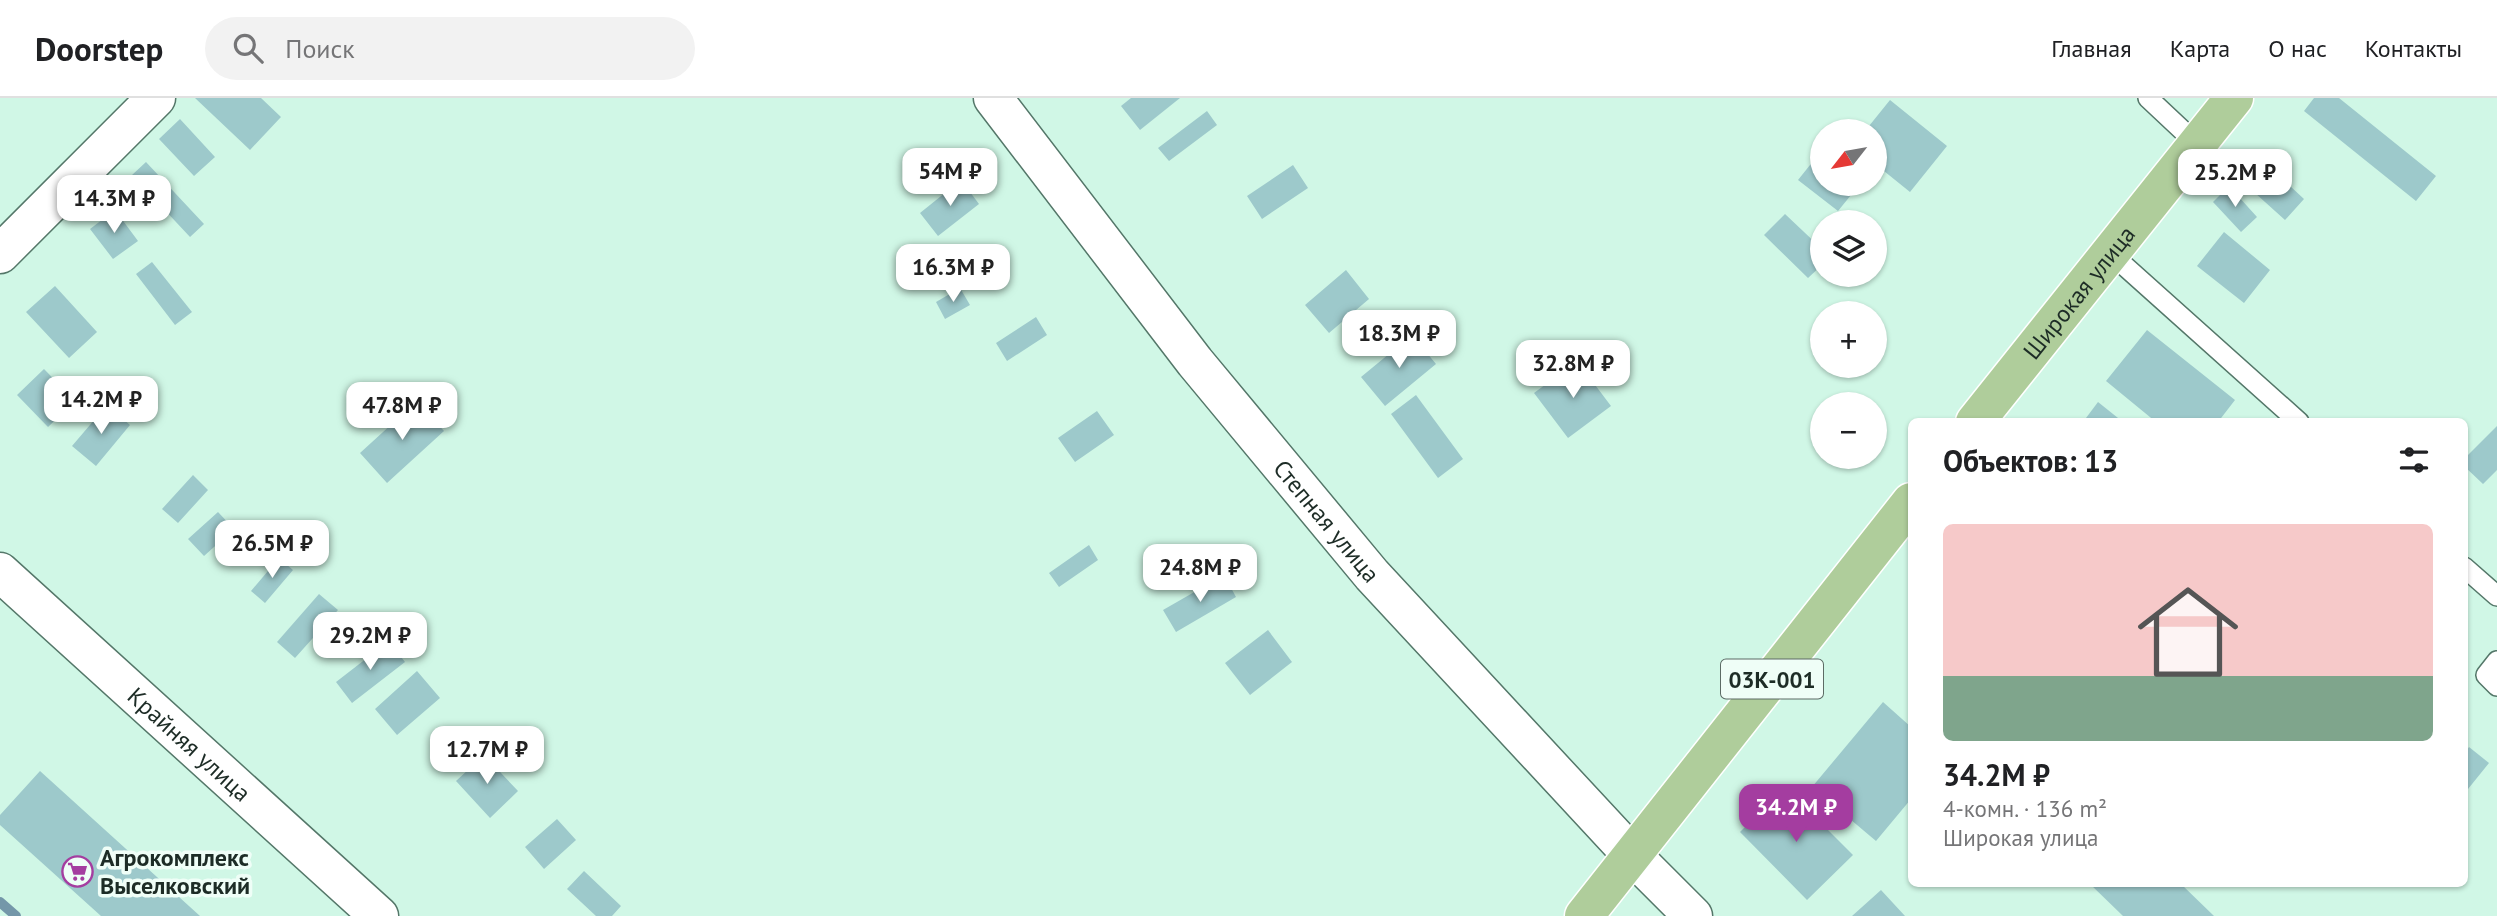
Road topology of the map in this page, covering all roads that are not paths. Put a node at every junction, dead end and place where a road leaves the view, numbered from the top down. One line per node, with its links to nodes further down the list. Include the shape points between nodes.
1 (156, 98): 7 (street)
2 (993, 98): 16 (street, Степная улица, via 1195,362 1372,575)
3 (2148, 98): 5 (lane)
4 (2234, 98): 5 (main road, Широкая улица)
5 (2197, 144): 6 (main road, Широкая улица)
6 (2109, 252): 8 (main road, Широкая улица); 9 (lane)
7 (0, 254)
8 (1978, 418)
9 (2295, 418)
10 (1908, 506): 16 (main road, 03К-001)
11 (2468, 571): 13 (lane)
12 (0, 572): 17 (street, Крайняя улица)
13 (2497, 596)
14 (2497, 661): 15 (lane, via 2486,675)
15 (2497, 687)
16 (1632, 855): 18 (main road, 03К-001); 19 (street, Степная улица)
17 (379, 916)
18 (1584, 916)
19 (1693, 916)

